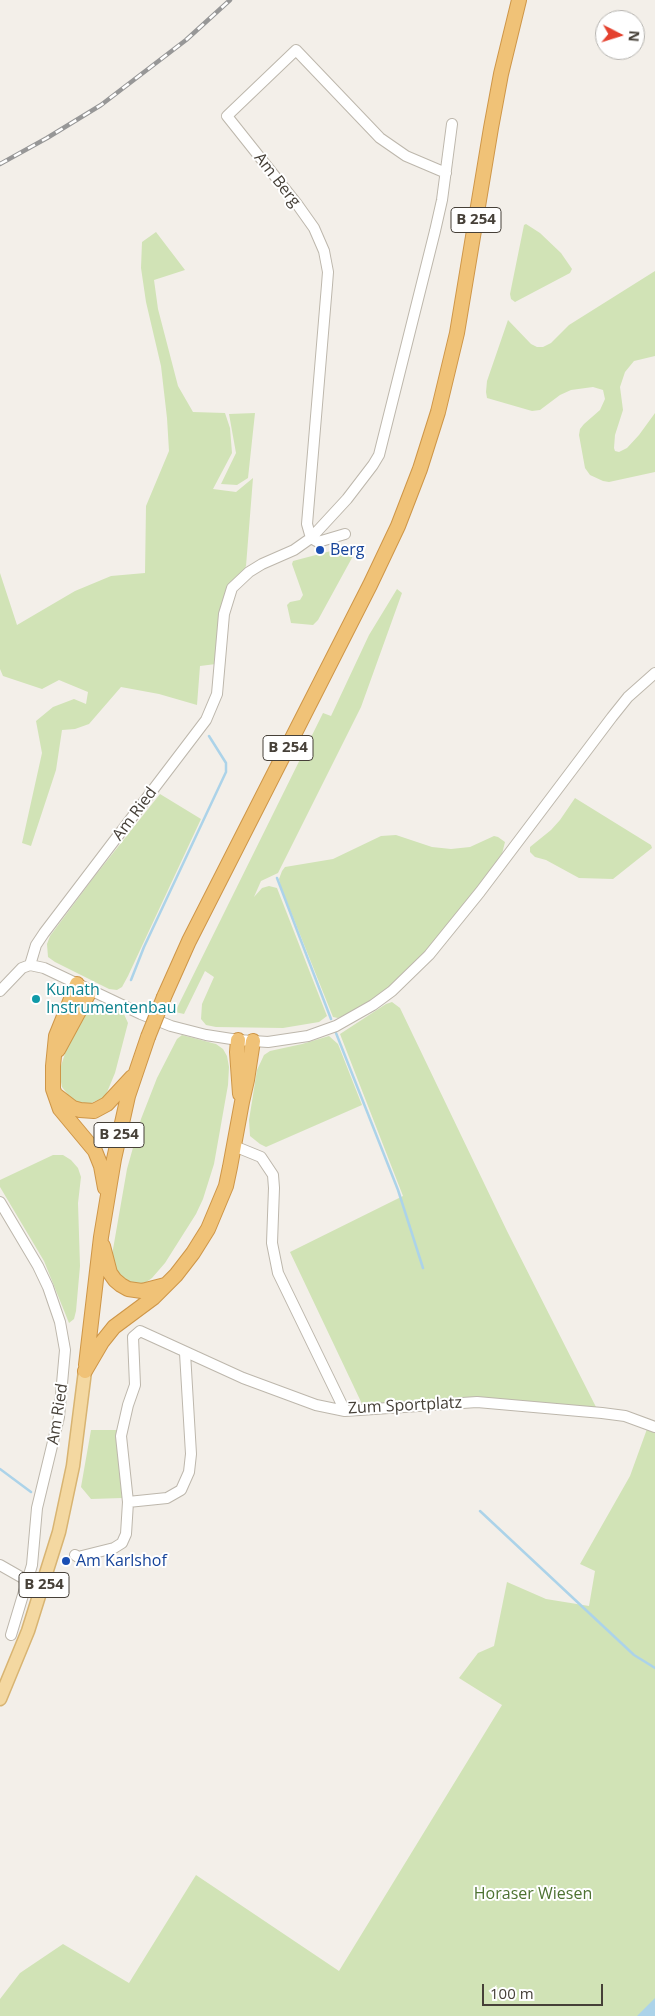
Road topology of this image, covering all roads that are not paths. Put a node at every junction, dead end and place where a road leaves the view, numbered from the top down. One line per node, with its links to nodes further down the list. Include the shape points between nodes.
1 (519, 0): 14 (highway, B 254, bridge, via 491,128 457,332 438,412 420,469 370,585 189,941)
2 (452, 124): 3 (street)
3 (446, 173): 5 (street, via 435,231 379,455 347,499); 5 (street, Am Berg, via 406,156 380,138 296,50 227,116 314,228 326,261 327,285 307,524)
4 (345, 534): 5 (street, via 318,542)
5 (311, 538): 7 (street, Am Ried, via 249,572 232,588 224,614 218,688 206,720 44,933)
6 (655, 673): 12 (street, via 623,704 448,933 411,974 373,1005 336,1026 308,1036)
7 (30, 965): 8 (street); 9 (street, via 22,968)
8 (77, 984): 10 (street); 13 (highway, via 56,1036)
9 (0, 991)
10 (90, 991): 11 (street, via 171,1026); 13 (highway)
11 (238, 1040): 12 (street); 16 (highway, via 238,1081)
12 (253, 1042): 16 (highway)
13 (54, 1054): 15 (highway, via 52,1077)
14 (136, 1073): 15 (highway, via 107,1104 94,1110 73,1108); 18 (highway, B 254)
15 (56, 1096): 18 (highway, via 60,1109 99,1158)
16 (242, 1102): 17 (highway)
17 (234, 1146): 22 (highway, via 226,1186 208,1229 184,1266); 25 (street, via 260,1157 273,1175 272,1243 278,1273)
18 (106, 1198): 21 (highway, B 254)
19 (0, 1202): 20 (street, Am Ried)
20 (5, 1218): 30 (street, Am Ried, via 38,1266 48,1287 65,1350 59,1417 38,1508)
21 (100, 1237): 22 (highway, via 110,1273 121,1286 142,1291); 24 (highway, B 254)
22 (166, 1284): 24 (highway, via 153,1298 114,1327)
23 (185, 1353): 25 (street, Zum Sportplatz, via 316,1405); 27 (street, via 191,1454 189,1472 181,1490 167,1498); 27 (street, Zum Sportplatz, via 140,1331 133,1337 135,1385 121,1436)
24 (85, 1371): 32 (main road, B 254, via 73,1466 59,1532 28,1631)
25 (345, 1411): 26 (street, Zum Sportplatz, via 477,1402 625,1416)
26 (655, 1427)
27 (128, 1502): 28 (street, via 126,1534 122,1543 114,1548)
28 (75, 1554)
29 (0, 1565): 30 (street)
30 (28, 1581): 31 (street, Am Ried)
31 (11, 1635)
32 (0, 1699)

